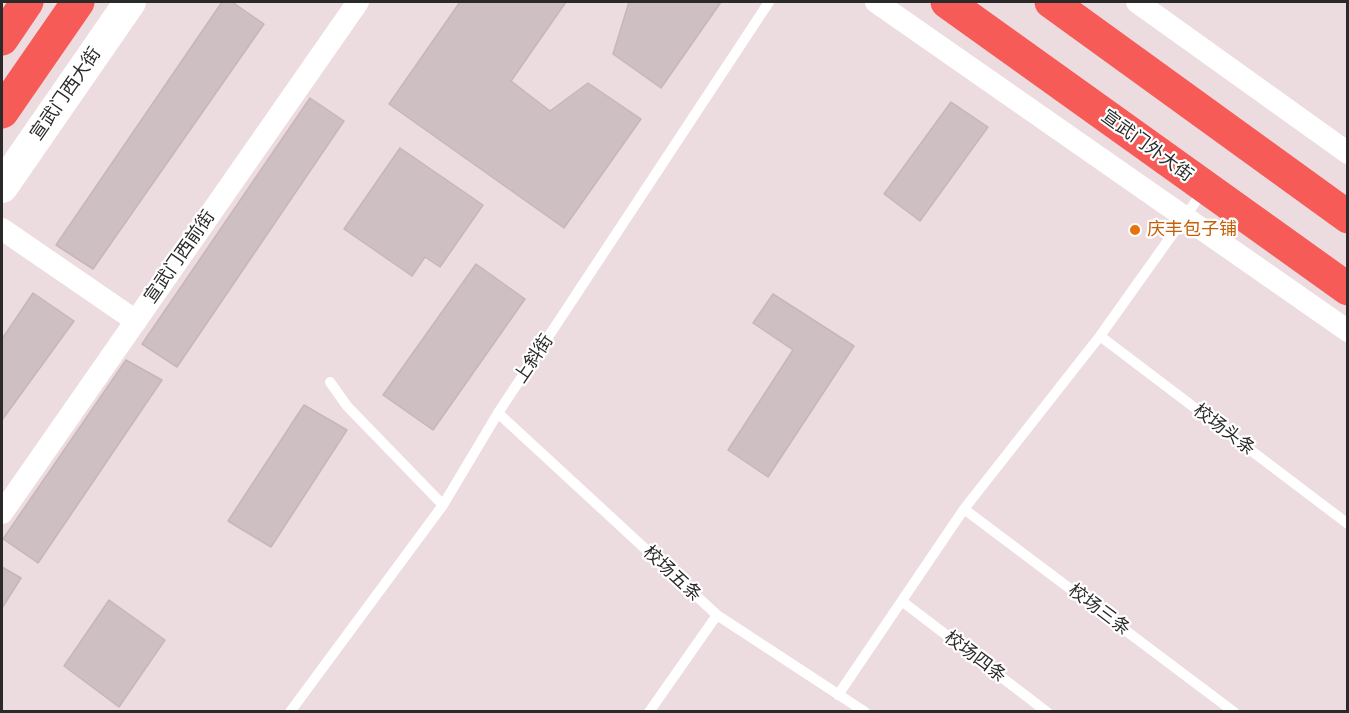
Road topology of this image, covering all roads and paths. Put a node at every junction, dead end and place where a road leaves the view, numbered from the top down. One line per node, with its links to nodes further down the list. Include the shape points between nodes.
1 (27, 2): 10 (main road)
2 (78, 2): 11 (main road)
3 (130, 2): 13 (street, 宣武门西大街)
4 (358, 2): 19 (street, 宣武门西前街)
5 (770, 2): 23 (lane, 上斜街)
6 (876, 2): 15 (street)
7 (947, 2): 14 (main road, 宣武门外大街)
8 (1051, 2): 16 (main road)
9 (1137, 2): 12 (street)
10 (2, 39)
11 (2, 112)
12 (1347, 153)
13 (2, 187)
14 (1206, 188): 15 (lane); 18 (main road, 宣武门外大街)
15 (1186, 216): 20 (street); 21 (lane)
16 (1347, 217)
17 (2, 229): 19 (street)
18 (1347, 289)
19 (136, 321): 26 (street, 宣武门西前街)
20 (1347, 331)
21 (1101, 336): 25 (lane); 27 (lane, 校场头条)
22 (330, 382): 24 (lane)
23 (498, 413): 24 (lane, 上斜街); 29 (lane, 校场五条)
24 (442, 505): 32 (lane, 上斜街)
25 (964, 509): 28 (lane); 35 (lane, 校场三条)
26 (2, 513)
27 (1347, 524)
28 (903, 602): 30 (lane); 34 (lane, 校场四条)
29 (717, 615): 30 (lane, 校场五条); 33 (lane)
30 (838, 695): 31 (lane, 校场五条)
31 (862, 710)
32 (290, 711)
33 (649, 711)
34 (1047, 711)
35 (1234, 711)

